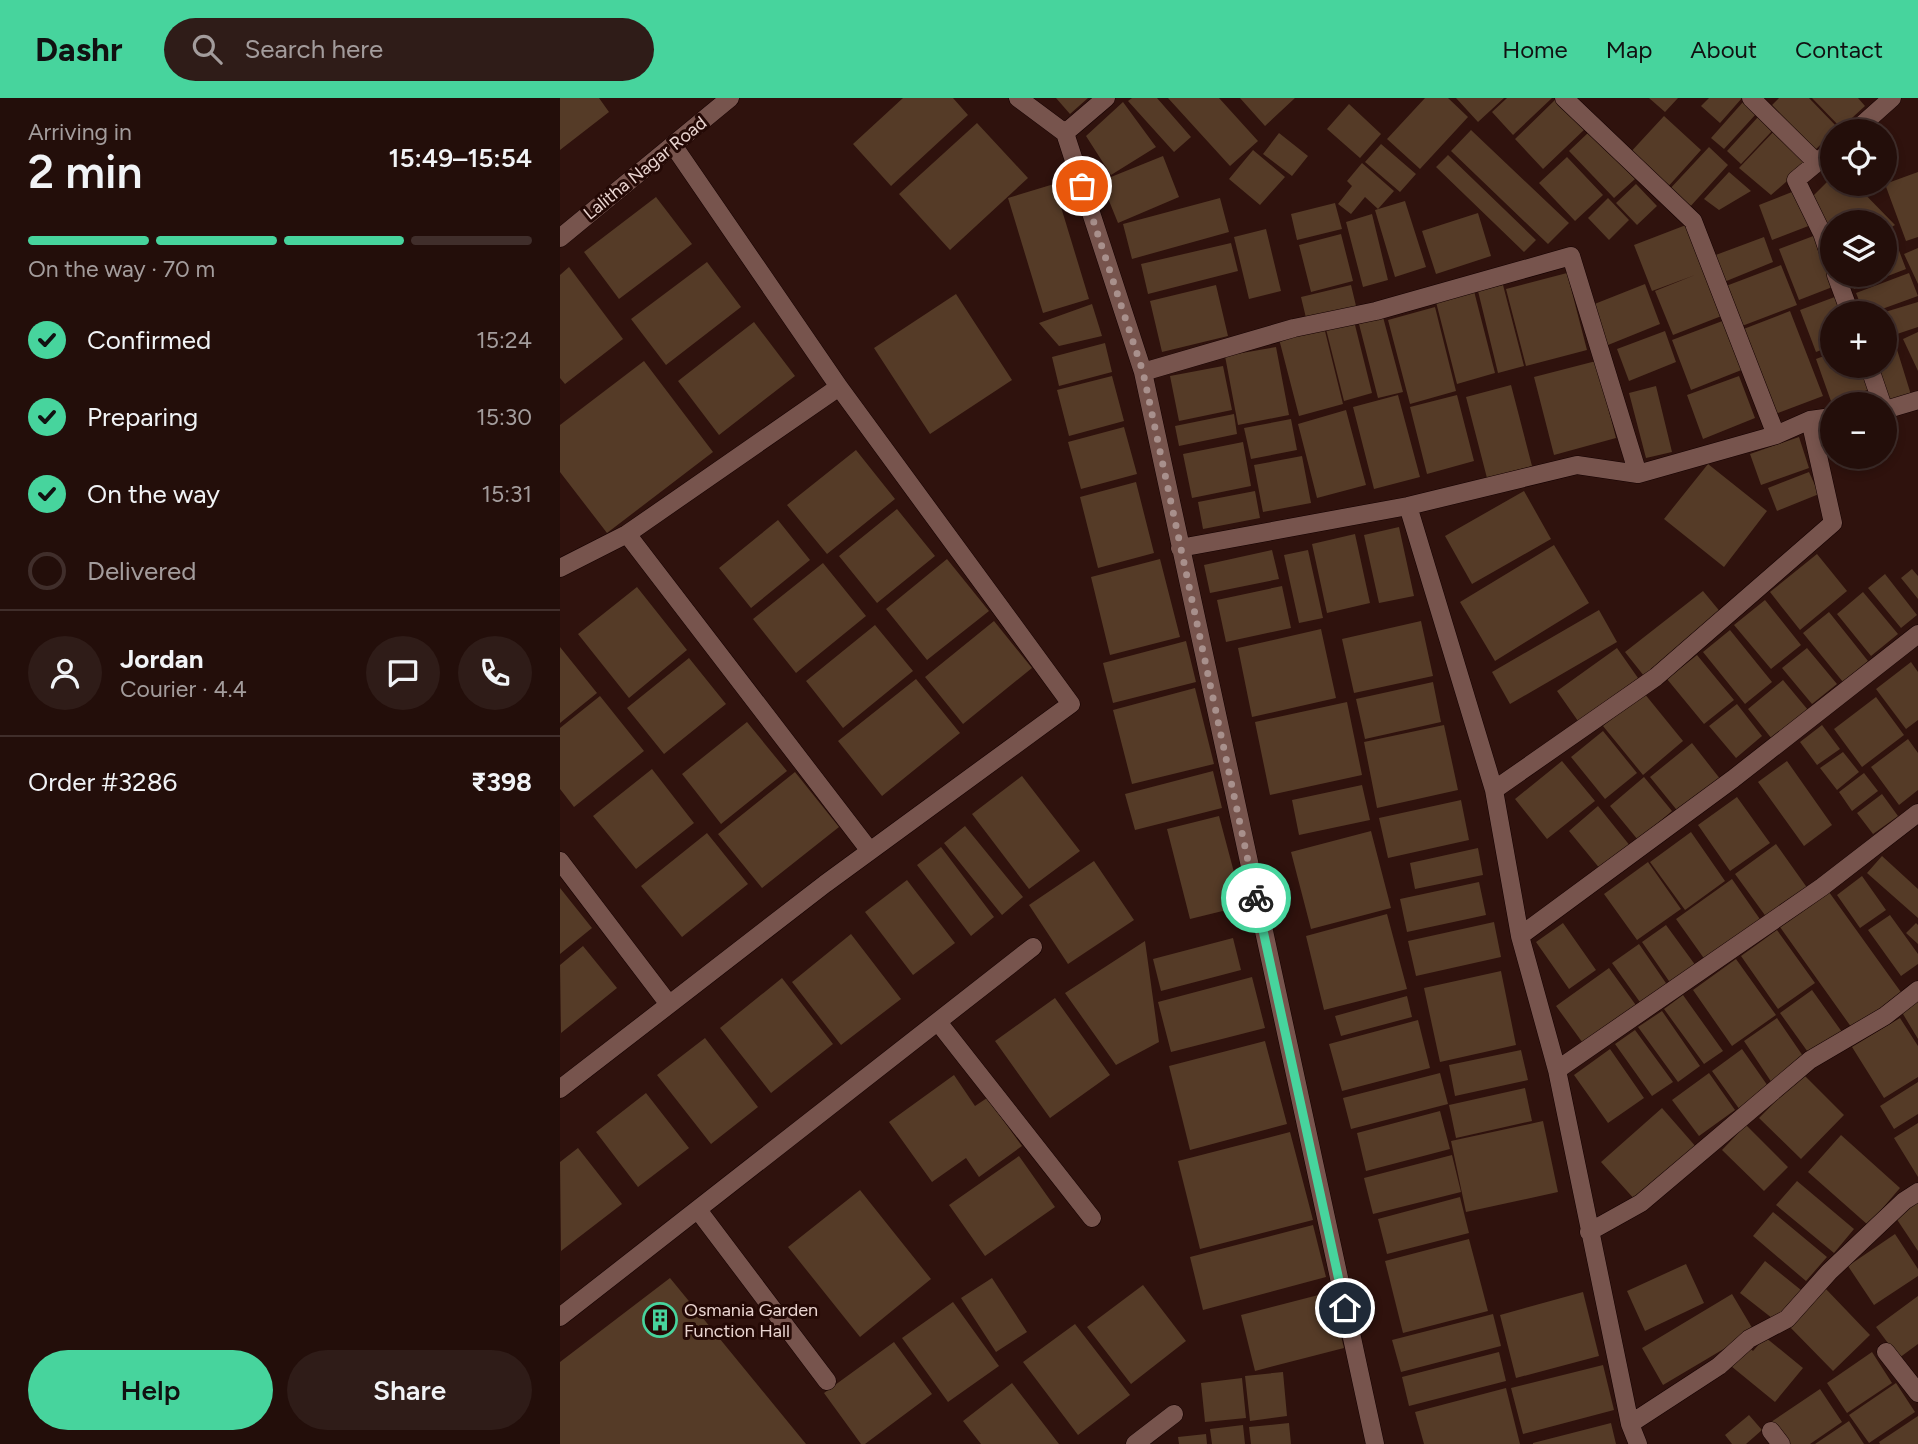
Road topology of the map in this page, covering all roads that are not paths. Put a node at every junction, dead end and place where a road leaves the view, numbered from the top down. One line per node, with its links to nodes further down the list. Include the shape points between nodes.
1 (730, 98): 9 (street, Lalitha Nagar Road)
2 (1018, 98): 8 (street)
3 (1106, 98): 8 (street)
4 (1564, 98): 20 (street, via 1693,221)
5 (1751, 98): 11 (street)
6 (1885, 100): 7 (street)
7 (1866, 119)
8 (1065, 133): 14 (street)
9 (673, 145): 13 (street, Lalitha Nagar Road); 15 (street)
10 (1820, 160): 11 (street)
11 (1817, 163): 12 (street, via 1796,180)
12 (1820, 229)
13 (560, 238)
14 (1143, 372): 21 (street, via 1571,256); 24 (street)
15 (839, 387): 23 (street); 29 (street, via 1071,704)
16 (1918, 400): 17 (street)
17 (1897, 406)
18 (1820, 419): 19 (street)
19 (1810, 420): 20 (street); 27 (street, via 1833,523 1656,677)
20 (1776, 435): 21 (street)
21 (1638, 474): 22 (street, via 1577,465)
22 (1408, 506): 24 (street); 27 (street)
23 (627, 534): 25 (street); 29 (street)
24 (1180, 548): 49 (street)
25 (560, 568)
26 (1918, 634): 31 (street, via 1733,779)
27 (1494, 790): 31 (street)
28 (1918, 813): 36 (street, via 1751,939)
29 (870, 851): 34 (street)
30 (560, 861): 34 (street)
31 (1520, 936): 36 (street)
32 (1033, 947): 35 (street)
33 (1918, 990): 41 (street, via 1885,1016 1810,1060 1642,1203)
34 (668, 1003): 37 (street)
35 (938, 1022): 39 (street); 40 (street)
36 (1557, 1069): 41 (street)
37 (560, 1088)
38 (1918, 1192): 47 (street, via 1829,1272 1787,1318 1749,1339 1719,1366)
39 (698, 1210): 42 (street); 44 (street)
40 (1092, 1218)
41 (1589, 1232): 47 (street)
42 (560, 1317)
43 (1886, 1352): 45 (street)
44 (827, 1381)
45 (1918, 1394)
46 (1174, 1414): 48 (street)
47 (1630, 1424): 50 (street)
48 (1135, 1444)
49 (1375, 1444)
50 (1638, 1444)

